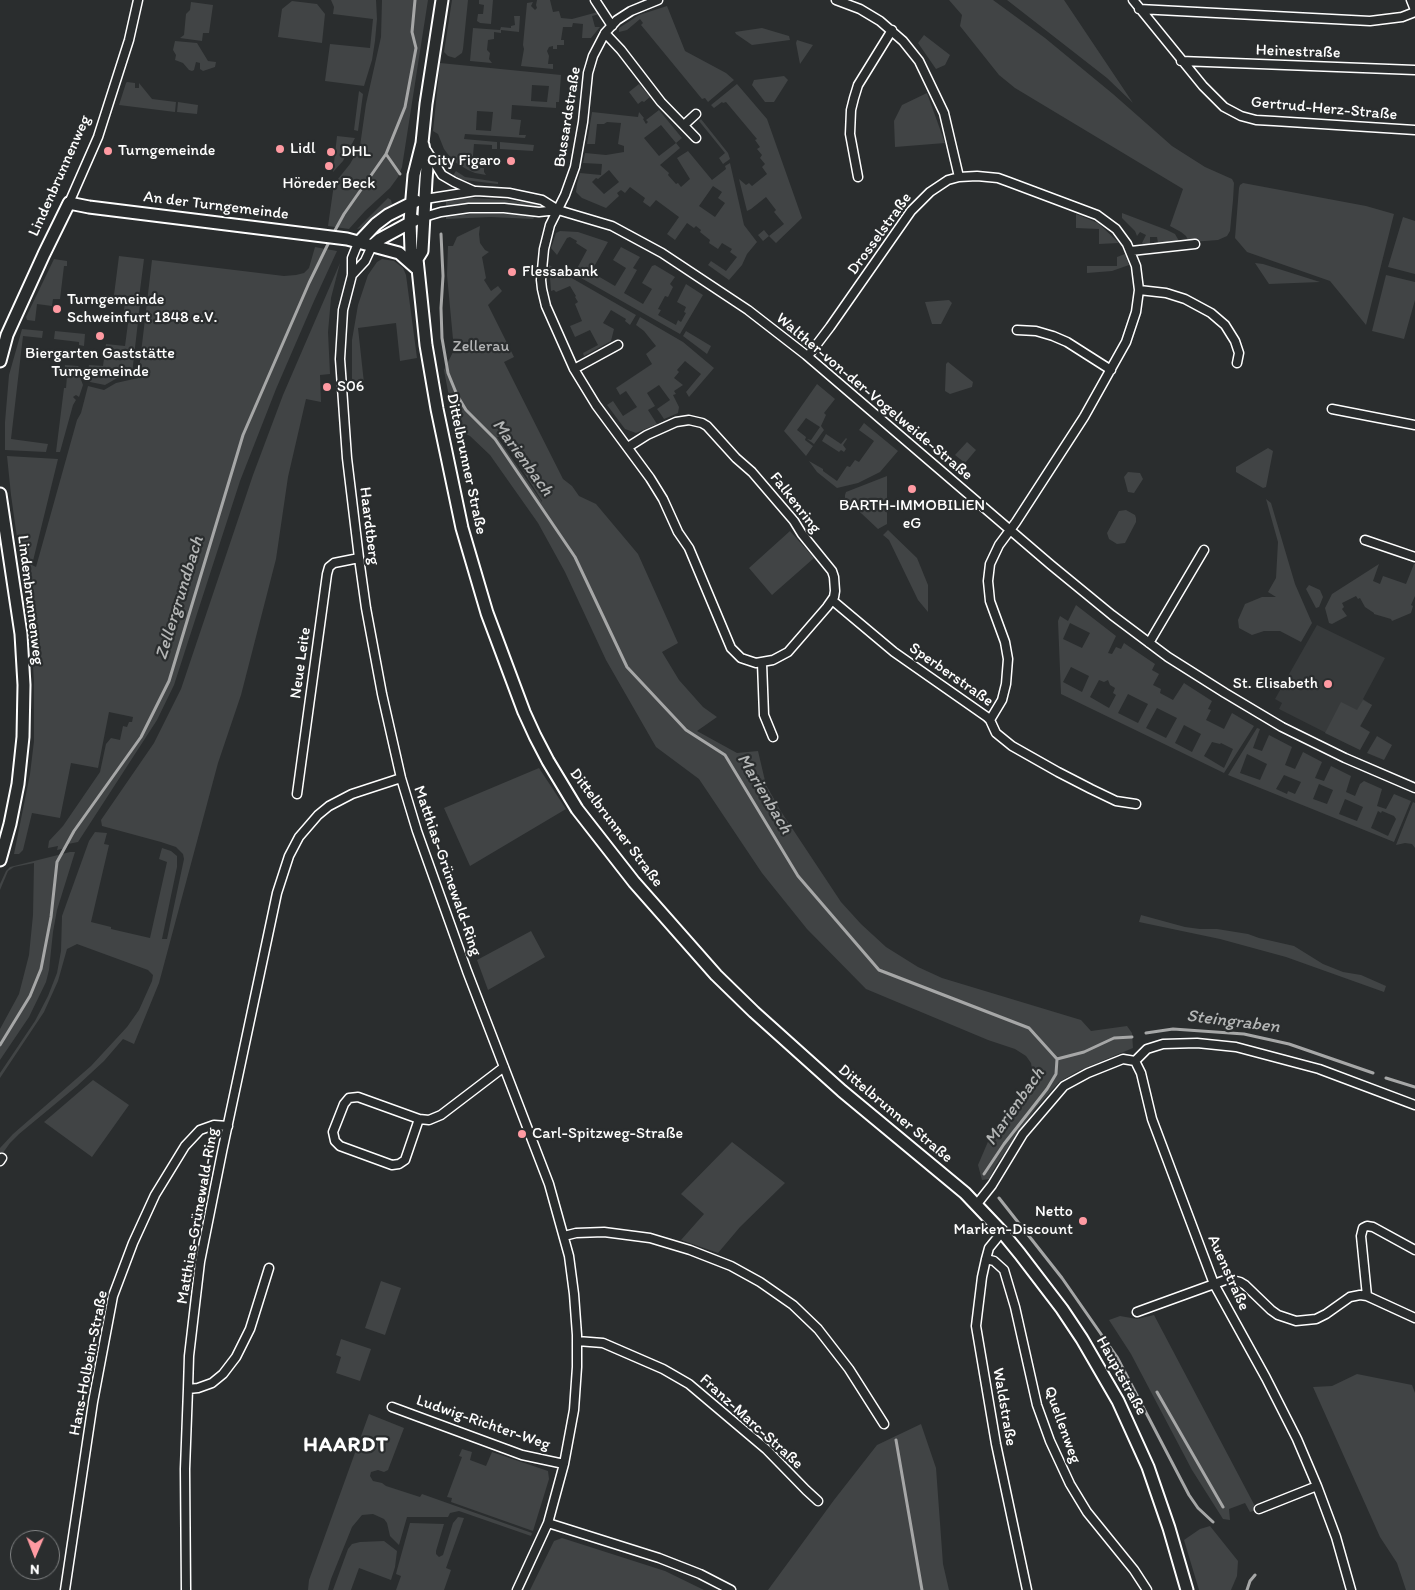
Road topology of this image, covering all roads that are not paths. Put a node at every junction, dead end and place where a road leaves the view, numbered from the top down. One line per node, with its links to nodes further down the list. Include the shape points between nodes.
1 (138, 0): 25 (street, Lindenbrunnenweg, via 129,40 98,137)
2 (442, 0): 19 (street, Dittelbrunner Straße)
3 (595, 0): 10 (street)
4 (658, 0): 10 (street, Bussardstraße, via 631,11)
5 (836, 0): 11 (street, via 860,8)
6 (1132, 0): 8 (street, Gertrud-Herz-Straße)
7 (1411, 0): 9 (street)
8 (1139, 9): 9 (street, via 1370,21 1402,17); 13 (street, Gertrud-Herz-Straße)
9 (1415, 11)
10 (612, 26): 12 (street, Bussardstraße)
11 (892, 30): 20 (street, via 858,85 851,110 850,134); 21 (street, via 912,51 927,75 944,113)
12 (605, 33): 16 (street, via 660,102); 26 (street, Bussardstraße, via 589,66 575,167)
13 (1181, 61): 14 (street, Heinestraße); 17 (street, Gertrud-Herz-Straße, via 1224,107 1241,116 1256,120)
14 (1415, 70)
15 (696, 114): 16 (street)
16 (684, 125): 18 (street)
17 (1415, 130)
18 (696, 138)
19 (422, 143): 22 (street, Walther-von-der-Vogelweide-Straße, via 442,175); 23 (street, Dittelbrunner Straße, via 427,167); 24 (street, Dittelbrunner Straße)
20 (858, 176)
21 (959, 177): 32 (street, Drosselstraße, via 998,178 1097,215 1122,236); 39 (street, Drosselstraße, via 934,188 910,211)
22 (476, 191): 23 (street, Walther-von-der-Vogelweide-Straße); 26 (street, Walther-von-der-Vogelweide-Straße, via 542,200)
23 (425, 198): 24 (street); 27 (street, Dittelbrunner Straße)
24 (411, 202): 28 (street, Dittelbrunner Straße); 29 (street, via 376,224)
25 (69, 203): 29 (street, An der Turngemeinde); 40 (street, Lindenbrunnenweg, via 7,335)
26 (558, 210): 27 (street, Walther-von-der-Vogelweide-Straße, via 469,208); 39 (street, Walther-von-der-Vogelweide-Straße, via 612,226 662,253 748,310); 42 (street, via 544,249 541,280 546,306)
27 (424, 217): 28 (street); 33 (street, Dittelbrunner Straße, via 422,251)
28 (410, 221): 31 (street); 33 (street, Dittelbrunner Straße, via 411,251)
29 (358, 242): 31 (street, An der Turngemeinde); 35 (street, Haardtberg, via 352,258)
30 (1195, 244): 32 (street)
31 (372, 246): 34 (street, An der Turngemeinde, via 399,253); 35 (street, Haardtberg, via 365,261)
32 (1131, 251): 36 (street, Drosselstraße)
33 (417, 259): 34 (street, Dittelbrunner Straße)
34 (418, 272): 68 (street, Dittelbrunner Straße, via 437,409 473,567 524,712 561,783 577,809 634,882 716,975 842,1091)
35 (352, 275): 52 (street, Haardtberg, via 343,310 340,359)
36 (1139, 290): 41 (street, via 1185,299 1211,313 1235,341); 43 (street, Drosselstraße, via 1134,322)
37 (1017, 330): 43 (street, via 1053,336)
38 (618, 345): 42 (street)
39 (808, 356): 48 (street, Walther-von-der-Vogelweide-Straße)
40 (0, 358)
41 (1237, 362)
42 (574, 369): 46 (street)
43 (1111, 370): 48 (street, Drosselstraße)
44 (1332, 409): 45 (street)
45 (1415, 425)
46 (628, 447): 53 (street, Falkenring, via 680,421 692,420 707,426 752,472 828,566 835,584); 55 (street, via 659,492 689,548 731,648 746,660)
47 (0, 494): 62 (street, Lindenbrunnenweg, via 21,634 24,685 18,784)
48 (1011, 530): 54 (street, Walther-von-der-Vogelweide-Straße); 56 (street, Drosselstraße, via 992,558 988,573 990,601 1008,659 1002,700)
49 (1365, 540): 51 (street)
50 (1204, 550): 54 (street)
51 (1415, 556)
52 (359, 558): 58 (street, Haardtberg, via 366,608); 60 (street, Neue Leite, via 334,563 327,574)
53 (832, 600): 55 (street, via 788,652 777,659); 56 (street, Sperberstraße, via 894,652)
54 (1149, 643): 59 (street, Walther-von-der-Vogelweide-Straße, via 1282,727)
55 (762, 662): 57 (street, via 764,714)
56 (990, 720): 61 (street, Sperberstraße, via 1001,738 1043,764 1116,800)
57 (773, 737)
58 (401, 778): 64 (street, Matthias-Grünewald-Ring, via 429,867); 67 (street, Matthias-Grünewald-Ring, via 352,794 329,806 299,837 289,856 266,940)
59 (1415, 788)
60 (297, 794)
61 (1136, 804)
62 (0, 859)
63 (1136, 1061): 65 (street, via 1147,1049 1163,1044 1236,1047 1319,1068); 68 (street, via 1123,1059 1088,1072 1064,1086 1023,1134); 74 (street, Auenstraße, via 1152,1119)
64 (504, 1067): 66 (street, via 441,1114 429,1120); 70 (street, Matthias-Grünewald-Ring, via 549,1184)
65 (1415, 1105)
66 (419, 1119): 66 (street, via 358,1097 349,1098 333,1132 340,1146 392,1165 399,1164 405,1160)
67 (228, 1126): 79 (street, Matthias-Grünewald-Ring, via 200,1262); 87 (street, Hans-Holbein-Straße, via 214,1125 200,1130 185,1146 155,1195 113,1296 93,1402)
68 (977, 1204): 69 (street, Hauptstraße)
69 (1002, 1232): 72 (street, Waldstraße, via 989,1248); 93 (street, Hauptstraße, via 1062,1309 1118,1401 1148,1467)
70 (564, 1236): 78 (street, Matthias-Grünewald-Ring, via 574,1294); 81 (street, via 604,1232 650,1238 722,1262 760,1282 793,1305 818,1329 849,1369)
71 (1415, 1250): 75 (street, via 1373,1227 1363,1228)
72 (986, 1259): 91 (street, Waldstraße, via 976,1326 996,1444); 92 (street, Quellenweg, via 1004,1270 1037,1405 1070,1484 1087,1512)
73 (269, 1268): 79 (street, via 251,1327 236,1357 212,1383)
74 (1214, 1284): 75 (street, via 1228,1279 1240,1282 1278,1315 1296,1321 1316,1319 1350,1297); 76 (street); 83 (street, Auenstraße, via 1277,1399)
75 (1367, 1296): 77 (street)
76 (1137, 1312)
77 (1415, 1318)
78 (577, 1341): 82 (street, Matthias-Grünewald-Ring, via 574,1410); 84 (street, Franz-Marc-Straße, via 602,1343 689,1384 766,1449)
79 (188, 1389): 88 (street, Matthias-Grünewald-Ring)
80 (392, 1406): 82 (street, Ludwig-Richter-Weg, via 522,1454)
81 (884, 1424)
82 (564, 1464): 86 (street, Matthias-Grünewald-Ring)
83 (1317, 1486): 85 (street); 94 (street, Auenstraße)
84 (818, 1501)
85 (1259, 1509)
86 (548, 1523): 89 (street, Matthias-Grünewald-Ring); 90 (street, via 660,1558)
87 (65, 1590)
88 (186, 1590)
89 (517, 1590)
90 (731, 1590)
91 (1027, 1590)
92 (1147, 1590)
93 (1187, 1590)
94 (1351, 1590)

